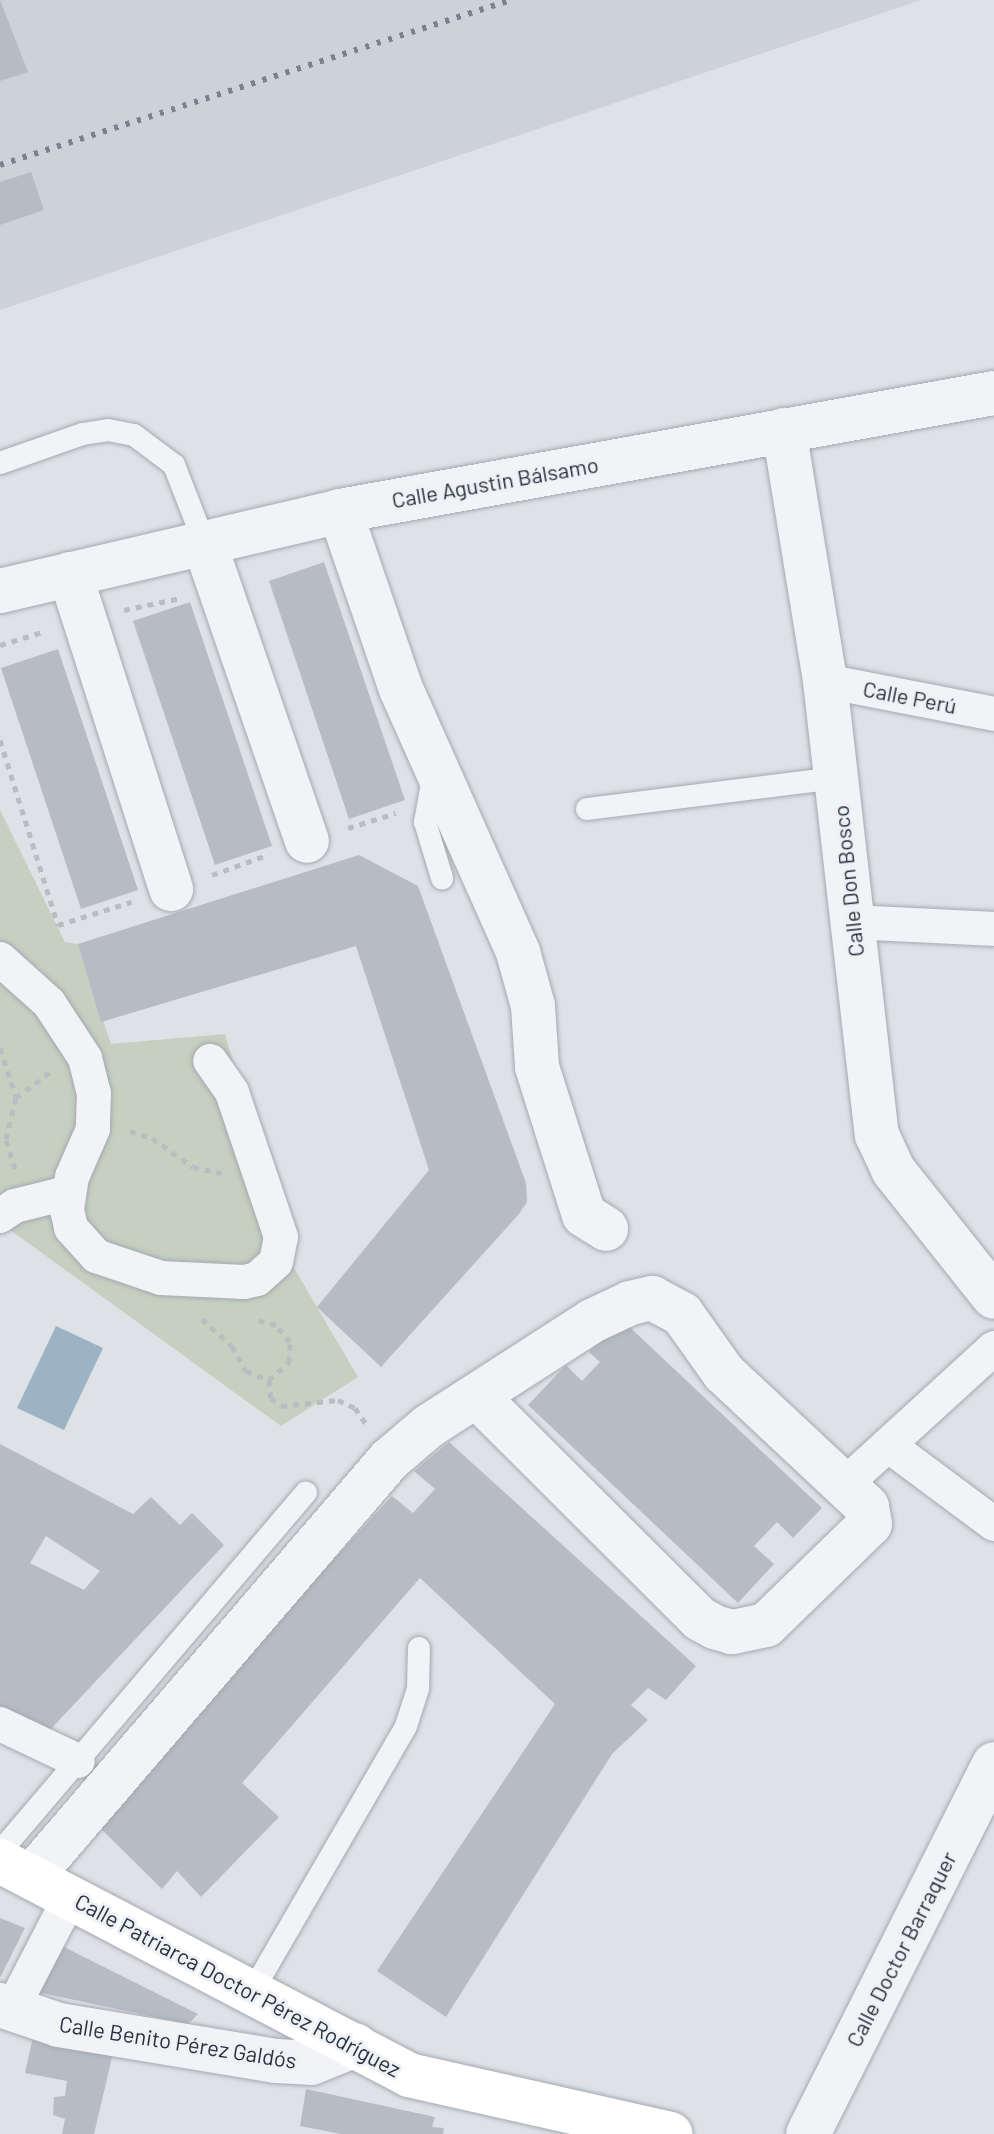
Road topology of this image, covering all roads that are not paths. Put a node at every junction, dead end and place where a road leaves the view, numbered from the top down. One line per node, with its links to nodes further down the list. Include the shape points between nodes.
1 (994, 393): 2 (street, Calle Agustin Bálsamo)
2 (784, 430): 4 (street, Calle Agustin Bálsamo); 8 (street, Calle Don Bosco)
3 (0, 463): 5 (lane, via 83,434 108,430 134,435 174,465)
4 (340, 511): 5 (street, Calle Agustin Bálsamo); 10 (street, via 401,689)
5 (204, 542): 6 (street, Calle Agustin Bálsamo); 13 (street)
6 (70, 574): 7 (street, Calle Agustin Bálsamo); 15 (street)
7 (0, 591)
8 (825, 681): 9 (street, Calle Perú); 11 (street, Calle Don Bosco)
9 (994, 714)
10 (436, 765): 14 (lane, via 425,822); 22 (street, via 518,952 533,1006 537,1067 584,1215)
11 (837, 778): 12 (lane); 16 (street, Calle Don Bosco)
12 (587, 809)
13 (307, 841)
14 (442, 878)
15 (171, 889)
16 (853, 922): 17 (street); 23 (street, Calle Don Bosco, via 877,1135 893,1170)
17 (994, 929)
18 (0, 959): 20 (street, via 49,1003 87,1068 94,1093 93,1129)
19 (210, 1061): 20 (street, via 232,1092 281,1250 257,1279 169,1278 96,1256 71,1228)
20 (60, 1194): 21 (street)
21 (0, 1216)
22 (606, 1229)
23 (994, 1297)
24 (994, 1348): 26 (street)
25 (476, 1396): 27 (street, via 592,1321 652,1298 682,1314 724,1373); 27 (street, via 700,1619 732,1632 750,1631 780,1615 866,1530 870,1512); 34 (street, via 389,1460)
26 (888, 1445): 27 (street); 29 (street)
27 (844, 1485)
28 (306, 1493): 32 (lane)
29 (994, 1524)
30 (419, 1648): 36 (lane, via 418,1688 406,1726)
31 (0, 1724): 32 (street)
32 (78, 1761): 34 (lane)
33 (994, 1764): 40 (street, Calle Doctor Barraquer)
34 (10, 1863): 35 (main road, Calle Patriarca Doctor Pérez Rodríguez)
35 (70, 1897): 36 (main road, Calle Patriarca Doctor Pérez Rodríguez); 37 (street)
36 (252, 1992): 38 (main road, Calle Patriarca Doctor Pérez Rodríguez)
37 (6, 2008): 38 (street, Calle Benito Pérez Galdós, via 59,2025 276,2061 311,2063)
38 (356, 2045): 39 (main road, Calle Patriarca Doctor Pérez Rodríguez, via 409,2075)
39 (670, 2134)
40 (808, 2134)

